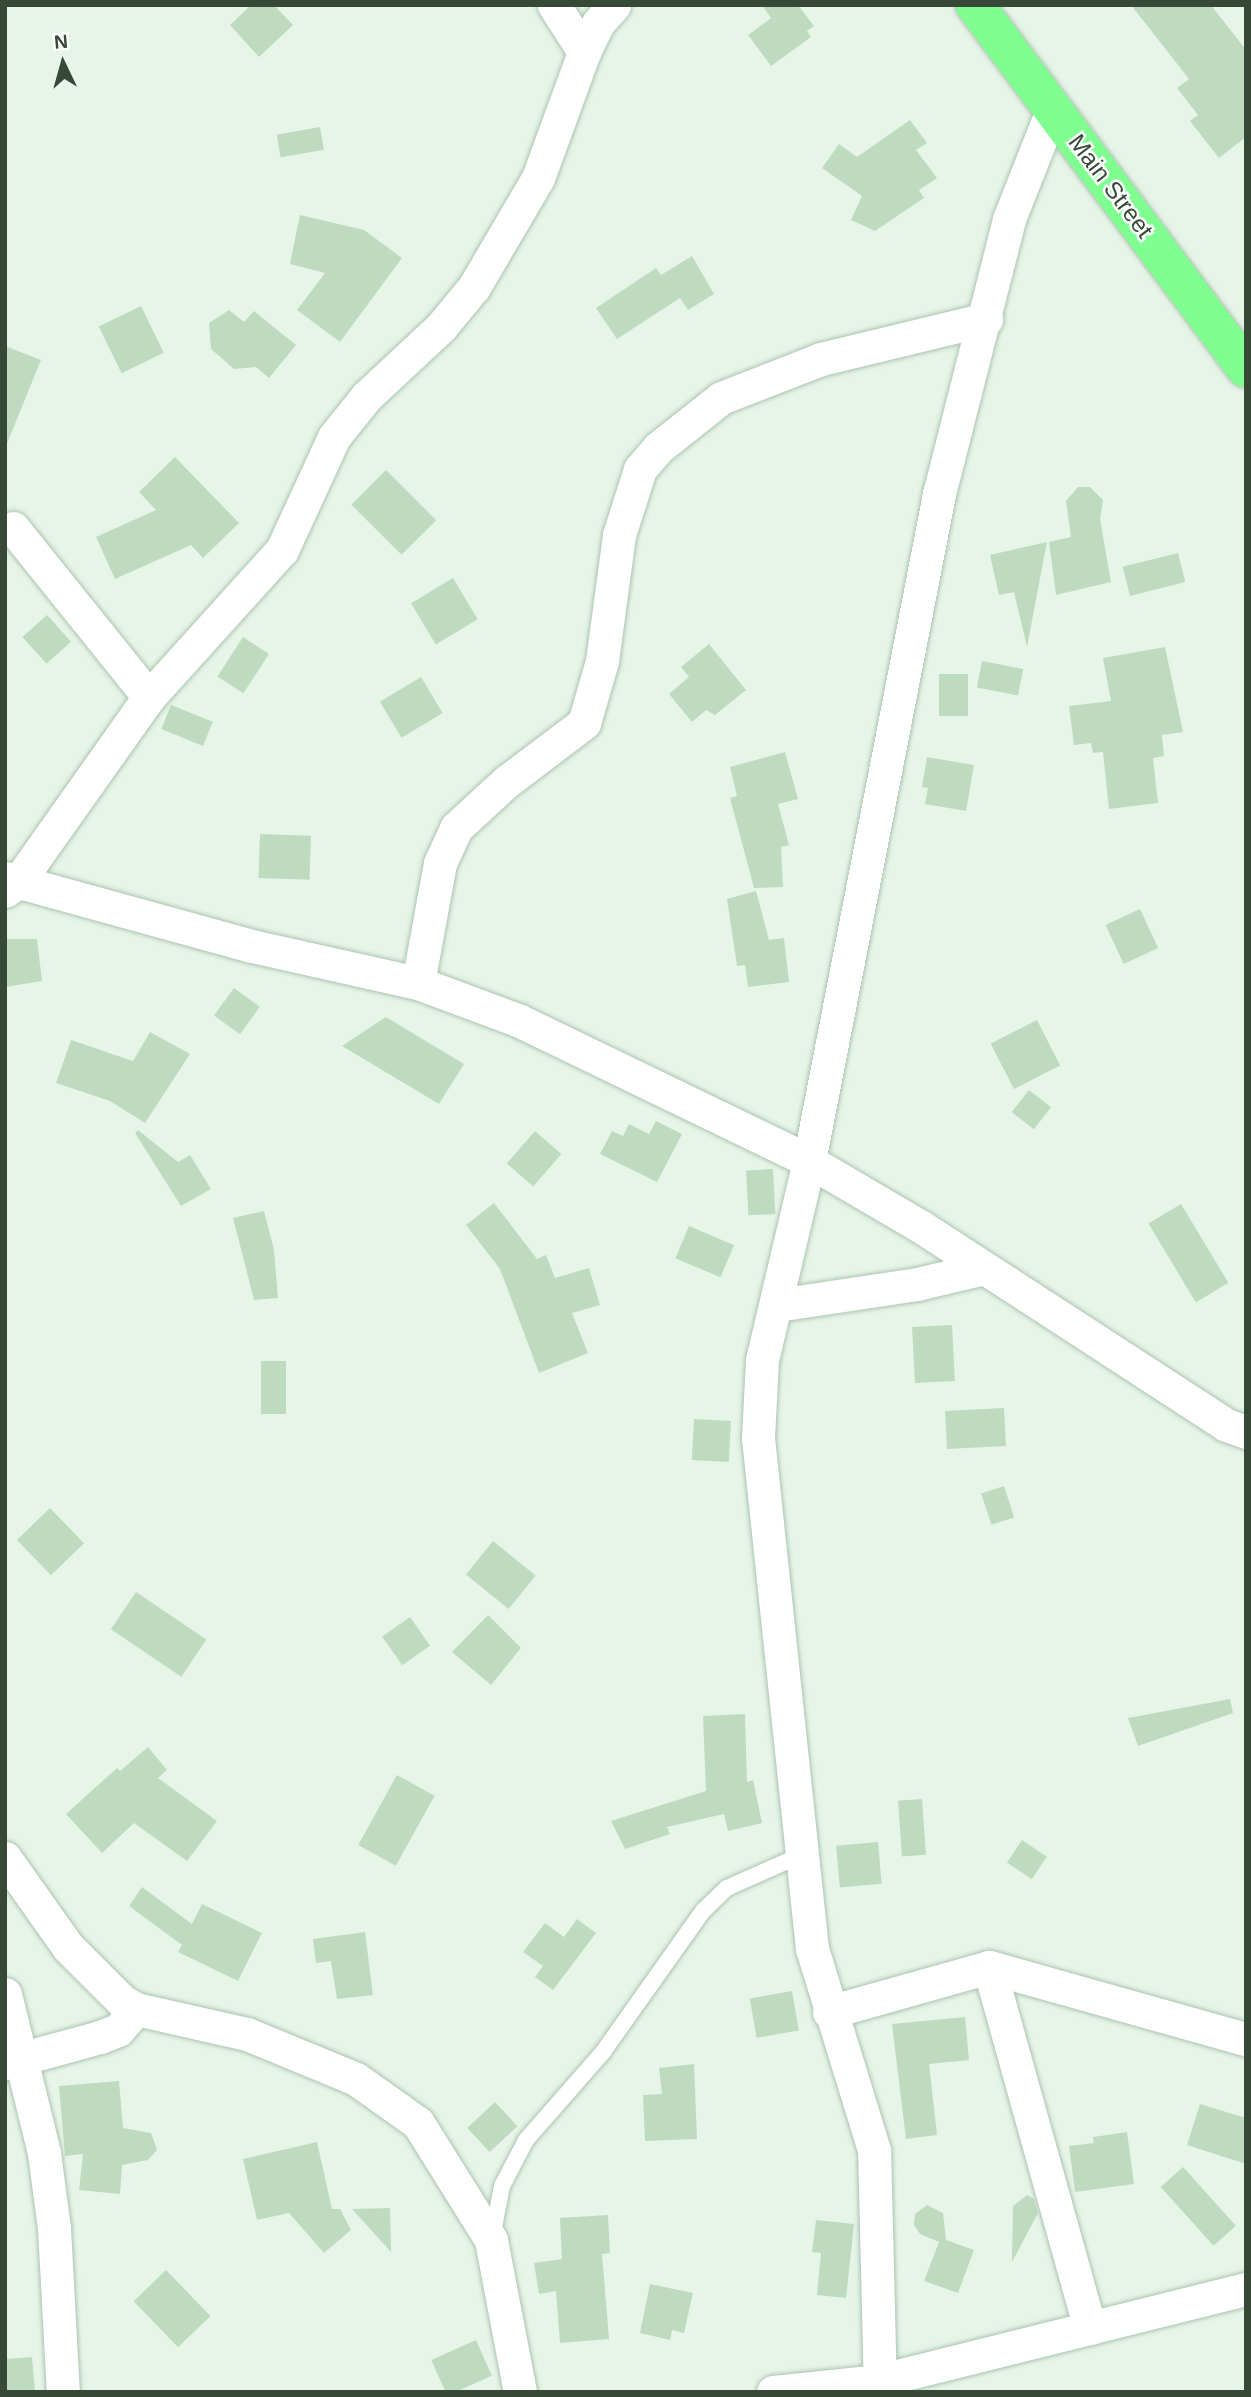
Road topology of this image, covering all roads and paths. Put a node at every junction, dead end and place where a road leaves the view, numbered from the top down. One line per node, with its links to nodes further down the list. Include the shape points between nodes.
1 (554, 5): 4 (street)
2 (614, 5): 4 (street, via 598,23)
3 (975, 5): 5 (highway, Main Street)
4 (584, 52): 9 (street, via 538,178 474,287 342,427 282,550)
5 (1053, 108): 6 (street, via 1009,219); 7 (highway, Main Street)
6 (986, 319): 11 (street, via 821,359 721,398 686,422 649,458 640,469 619,535 603,661 584,723 506,782 456,828 440,863); 12 (street, via 939,494)
7 (1246, 368)
8 (13, 528): 9 (street)
9 (149, 697): 10 (street)
10 (10, 884): 11 (street)
11 (418, 983): 12 (street, via 466,997 642,1076)
12 (809, 1161): 13 (street, via 920,1226); 14 (street)
13 (980, 1269): 14 (street); 15 (street, via 1226,1425)
14 (777, 1305): 16 (street, via 762,1360 758,1438)
15 (1246, 1432)
16 (801, 1855): 21 (street, via 812,1949); 24 (lane, via 727,1888 703,1911 603,2052 526,2140 502,2186)
17 (5, 1858): 20 (street, via 68,1947 122,2001)
18 (989, 1968): 21 (street); 22 (street); 26 (street)
19 (5, 1994): 23 (street)
20 (136, 2009): 23 (street, via 118,2030); 24 (street, via 247,2034 356,2079 418,2123)
21 (829, 2012): 27 (street, via 874,2150)
22 (1246, 2039)
23 (12, 2061): 28 (street, via 44,2153 54,2228)
24 (491, 2240): 29 (street)
25 (1246, 2289): 26 (street)
26 (1090, 2328): 27 (street)
27 (878, 2386): 30 (street)
28 (62, 2392)
29 (520, 2392)
30 (773, 2392)

